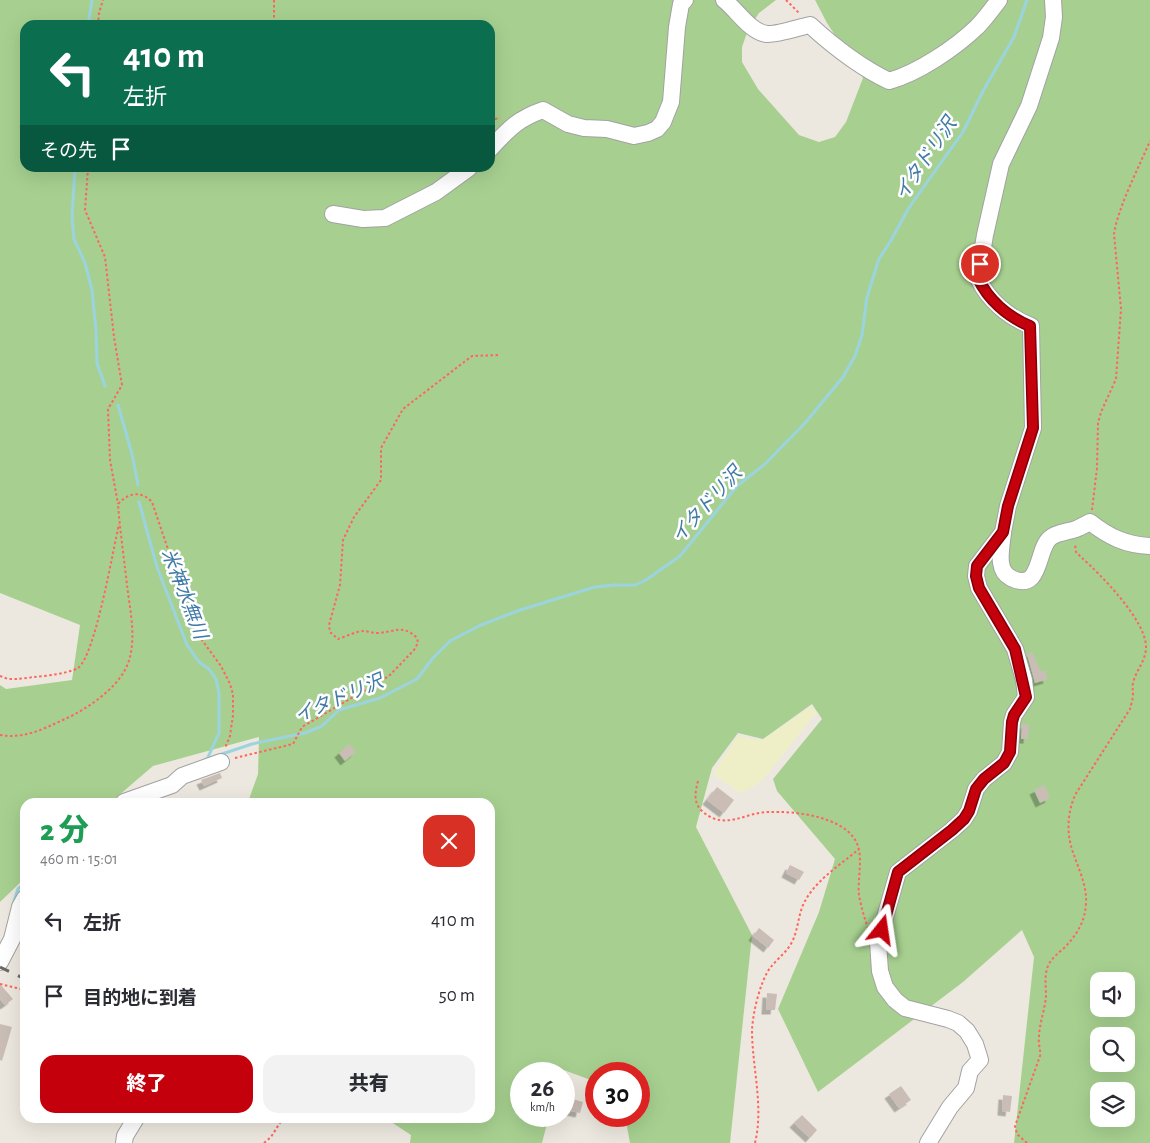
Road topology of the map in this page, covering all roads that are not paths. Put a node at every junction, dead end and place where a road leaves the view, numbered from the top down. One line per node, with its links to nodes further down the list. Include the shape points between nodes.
1 (685, 0): 5 (street, via 681,4 677,27 671,102 657,129 634,136 607,129 584,128 568,124 543,110 526,116)
2 (724, 0): 3 (street, via 758,31 768,34 810,25 827,41 889,81 921,68 943,53 976,27)
3 (999, 0)
4 (1053, 0): 8 (street, via 1051,38 1029,106 1001,164 978,278 991,300 1030,326 1033,428)
5 (495, 144)
6 (464, 172): 7 (street, via 436,192 385,218 363,219)
7 (333, 214)
8 (1003, 532): 9 (street, via 1002,571 1018,581 1032,578 1045,544 1051,537 1090,522 1118,540 1135,546); 16 (street, via 977,566 976,576 979,588 1015,649 1024,680 1026,697 1014,715 1010,752 1004,763 976,789 964,819 898,872 878,942 880,971 885,987 895,1000 905,1008 958,1023 975,1044 980,1060 970,1071 966,1088)
9 (1150, 546)
10 (223, 755): 11 (street, via 182,776 172,785)
11 (135, 798)
12 (20, 907): 13 (street, via 12,939)
13 (0, 962)
14 (133, 1123): 15 (street)
15 (124, 1143)
16 (928, 1143)

